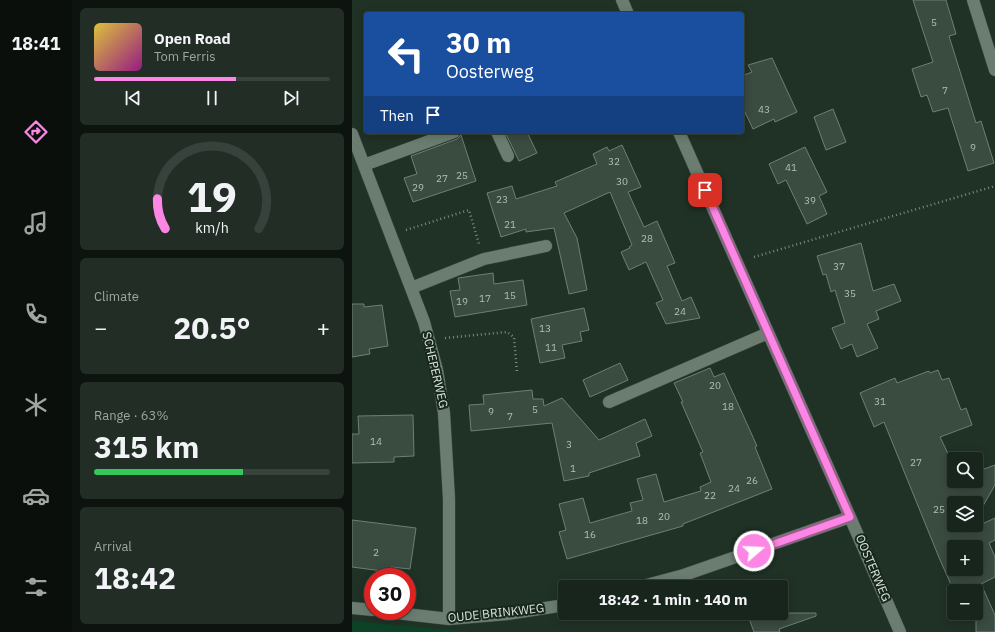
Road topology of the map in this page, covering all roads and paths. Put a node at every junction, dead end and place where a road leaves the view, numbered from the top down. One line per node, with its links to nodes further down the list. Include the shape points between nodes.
1 (622, 0): 3 (street)
2 (973, 0): 4 (street)
3 (627, 12)
4 (995, 70)
5 (352, 134): 10 (street, SCHEPERWEG)
6 (449, 134): 10 (street)
7 (497, 134): 9 (street)
8 (680, 134): 15 (street, OOSTERWEG)
9 (508, 156)
10 (364, 166): 12 (street, SCHEPERWEG)
11 (995, 186): 15 (path)
12 (390, 234): 14 (path, via 469,210); 16 (street, SCHEPERWEG)
13 (546, 246): 14 (street)
14 (484, 259): 16 (street)
15 (736, 262): 17 (street, OOSTERWEG)
16 (411, 288): 18 (street, SCHEPERWEG)
17 (768, 333): 20 (street); 21 (street, OOSTERWEG)
18 (428, 339): 19 (path, via 507,332 514,337); 27 (street, SCHEPERWEG, via 437,370 444,413 449,499)
19 (517, 372)
20 (609, 402)
21 (850, 517): 22 (street); 28 (street, OOSTERWEG)
22 (666, 580)
23 (558, 606): 27 (street, OUDE BRINKWEG)
24 (352, 608): 25 (street)
25 (364, 609)
26 (416, 615): 27 (street, OUDE BRINKWEG)
27 (449, 619)
28 (900, 632)

